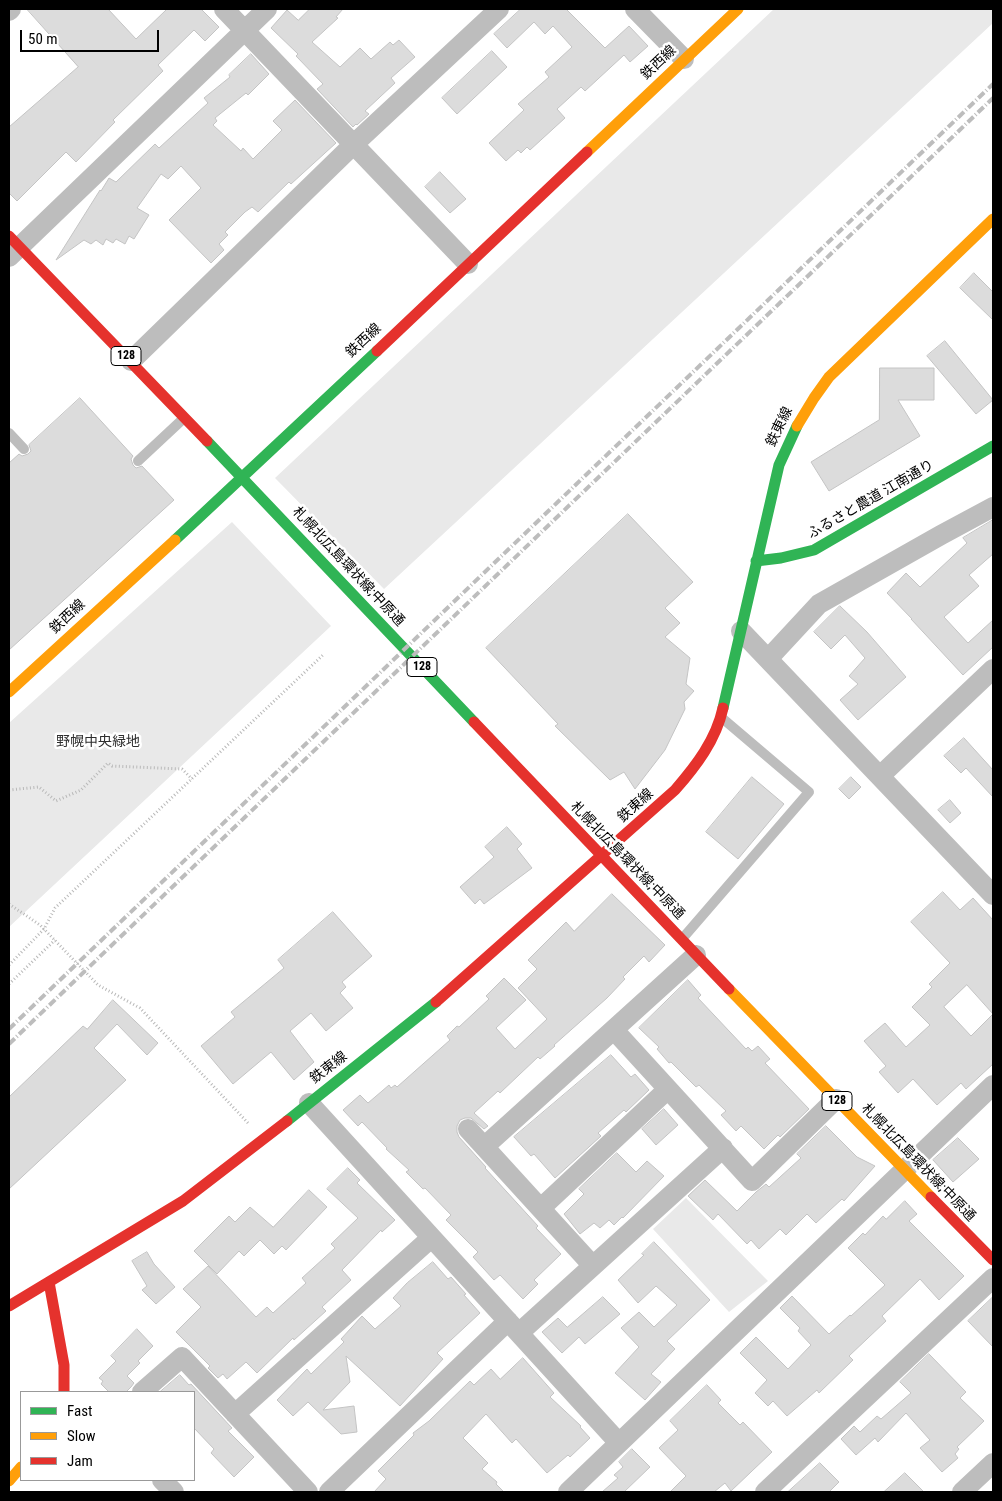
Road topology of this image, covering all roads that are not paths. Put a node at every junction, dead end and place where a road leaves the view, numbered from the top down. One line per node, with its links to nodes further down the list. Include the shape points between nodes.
1 (224, 9): 6 (street)
2 (267, 9): 6 (street)
3 (499, 9): 8 (street)
4 (635, 9): 7 (street)
5 (738, 9): 7 (street, 鉄西線)
6 (245, 30): 8 (street); 10 (street)
7 (684, 60): 11 (street, 鉄西線)
8 (354, 144): 11 (street); 12 (street)
9 (993, 219): 20 (street, 鉄東線, via 856,350 814,396 801,416 779,465)
10 (13, 247): 12 (street, 128)
11 (468, 264): 18 (street, 鉄西線)
12 (131, 362): 13 (street, 128)
13 (185, 418): 17 (lane); 18 (street, 128)
14 (9, 433): 16 (lane)
15 (993, 446): 20 (street, ふるさと農道 江南通り, via 814,550)
16 (24, 449)
17 (138, 461)
18 (242, 478): 24 (street, 鉄西線); 27 (street, 札幌北広島環状線;中原通 / 128)
19 (993, 507): 22 (street, via 819,604)
20 (756, 561): 21 (street, 鉄東線)
21 (741, 631): 22 (street); 25 (street, 鉄東線)
22 (768, 658): 26 (street)
23 (993, 669): 26 (street)
24 (9, 692)
25 (721, 716): 27 (street, 鉄東線, via 708,748 693,770); 29 (lane, via 809,792)
26 (880, 776): 28 (street)
27 (602, 857): 29 (street, 札幌北広島環状線;中原通 / 128); 35 (street, 鉄東線, via 449,991)
28 (993, 895)
29 (682, 940): 30 (street, 札幌北広島環状線;中原通 / 128)
30 (696, 955): 31 (street); 34 (street, 札幌北広島環状線;中原通 / 128)
31 (614, 1030): 33 (street); 37 (street)
32 (993, 1085): 39 (street)
33 (668, 1089): 38 (street); 40 (street)
34 (836, 1099): 38 (street, via 752,1181); 39 (street, 札幌北広島環状線;中原通 / 128)
35 (309, 1103): 41 (street); 45 (street, 鉄東線, via 183,1201)
36 (468, 1129): 37 (street)
37 (485, 1146): 40 (street)
38 (723, 1148): 43 (street)
39 (904, 1171): 42 (street, 札幌北広島環状線;中原通 / 128); 51 (street)
40 (541, 1208): 43 (street)
41 (432, 1238): 47 (street); 50 (street)
42 (993, 1260)
43 (593, 1266): 47 (street)
44 (993, 1278): 60 (street)
45 (49, 1282): 46 (street, 鉄東線); 48 (street, via 64,1365)
46 (9, 1306)
47 (513, 1327): 51 (street); 58 (street)
48 (64, 1391)
49 (143, 1391): 50 (street, via 182,1357)
50 (235, 1414): 57 (street)
51 (619, 1443): 59 (street)
52 (993, 1463): 61 (street)
53 (20, 1468): 54 (street)
54 (9, 1481)
55 (163, 1481): 56 (street)
56 (174, 1492)
57 (308, 1492)
58 (329, 1492)
59 (568, 1492)
60 (765, 1492)
61 (962, 1492)

